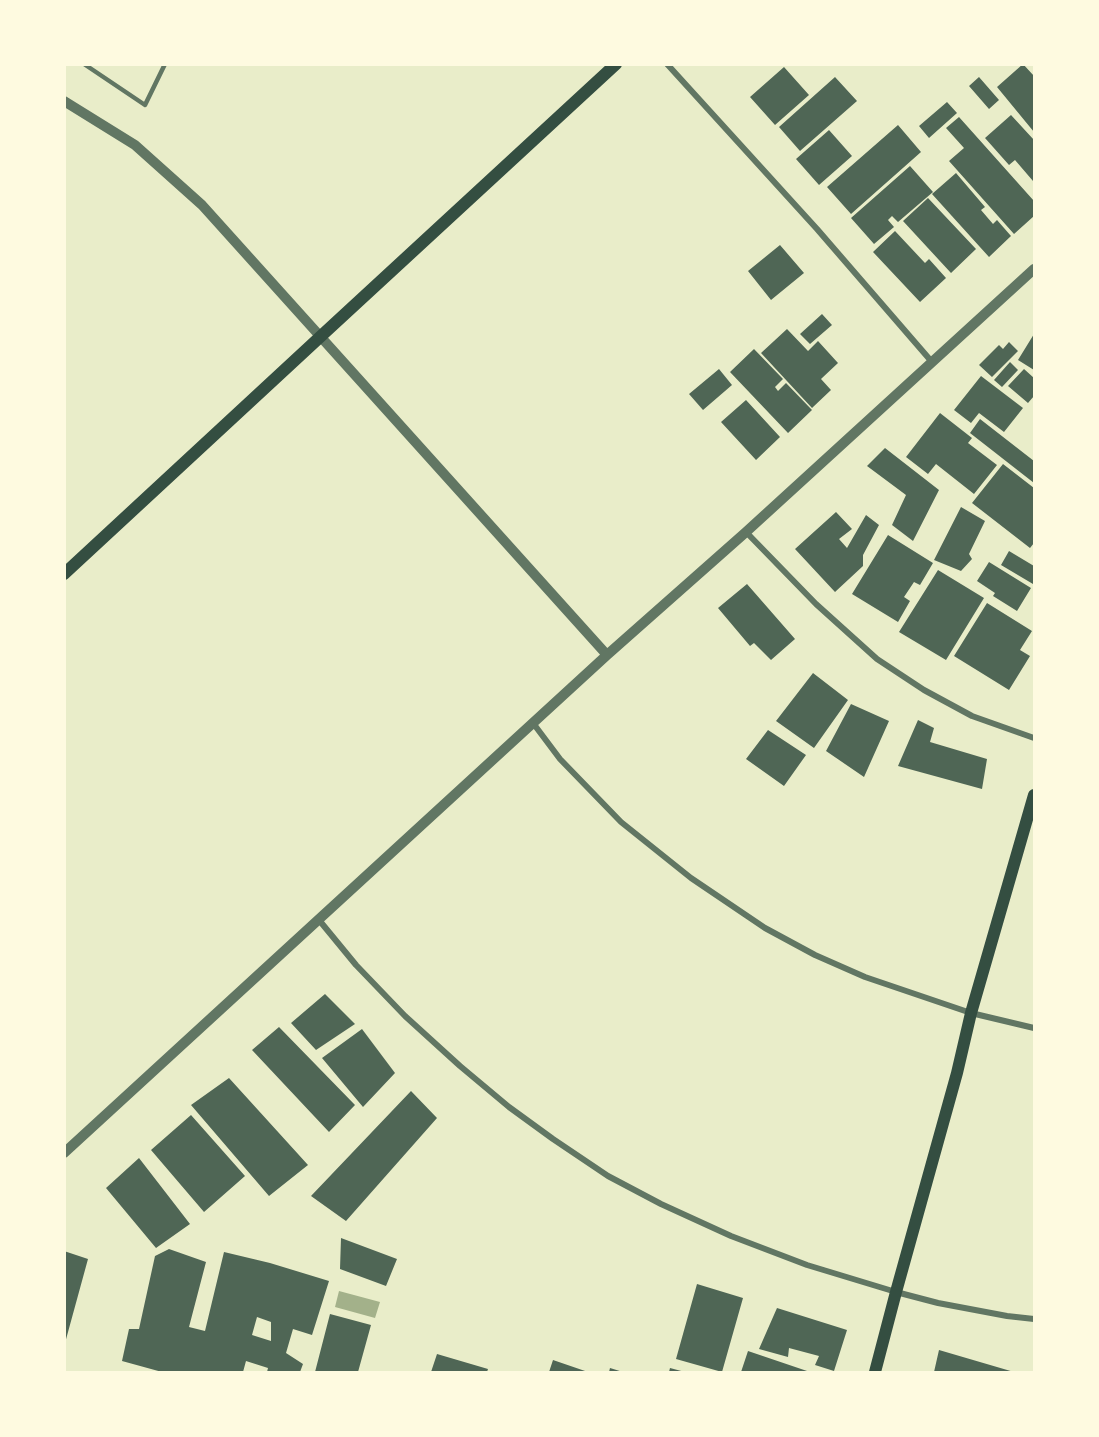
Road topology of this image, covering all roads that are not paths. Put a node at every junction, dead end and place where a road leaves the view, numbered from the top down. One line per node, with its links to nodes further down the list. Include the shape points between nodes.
1 (84, 64): 6 (lane)
2 (99, 64): 6 (lane)
3 (165, 64): 6 (lane, via 145,105)
4 (616, 64): 9 (main road)
5 (667, 64): 10 (street)
6 (94, 72)
7 (64, 101): 9 (street, via 135,145 201,206)
8 (1035, 269): 10 (street)
9 (320, 337): 12 (main road); 13 (street)
10 (932, 362): 11 (street)
11 (746, 532): 13 (street); 15 (street, via 816,604 878,659 972,716)
12 (64, 574)
13 (607, 654): 14 (street)
14 (533, 723): 17 (street); 18 (street, via 560,759 621,822 691,878 765,928 865,977)
15 (1035, 738)
16 (1035, 795): 18 (main road)
17 (319, 920): 20 (street); 21 (street, via 405,1017 460,1066 518,1113 608,1176 731,1236 807,1265)
18 (971, 1013): 19 (street); 21 (main road)
19 (1035, 1028)
20 (64, 1153)
21 (896, 1292): 22 (street); 23 (main road)
22 (1035, 1319)
23 (875, 1372)

